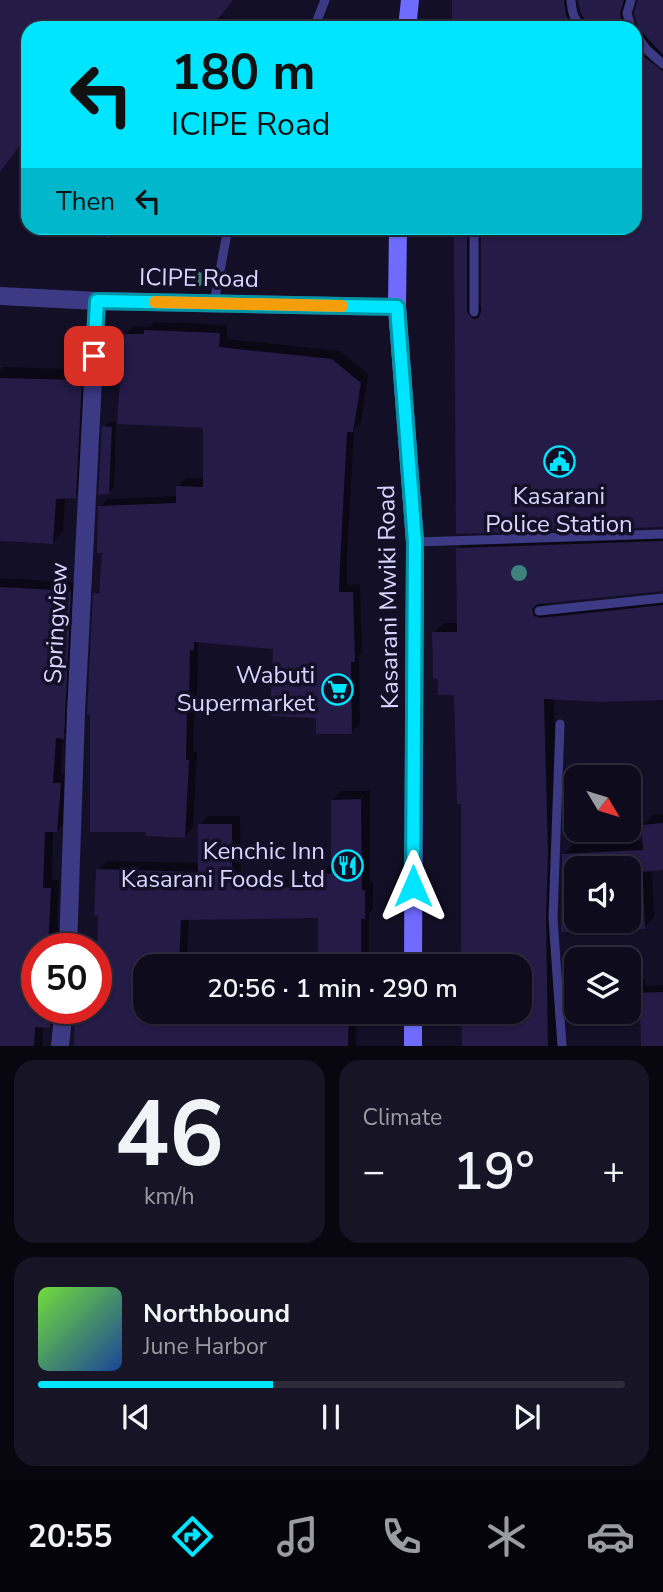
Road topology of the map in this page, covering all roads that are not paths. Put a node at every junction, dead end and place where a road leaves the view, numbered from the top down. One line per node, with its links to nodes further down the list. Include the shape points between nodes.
1 (325, 0): 5 (lane)
2 (410, 0): 6 (main road)
3 (571, 0): 7 (lane)
4 (631, 0): 8 (lane)
5 (317, 21)
6 (408, 21)
7 (575, 21)
8 (629, 21)
9 (642, 43): 10 (lane)
10 (663, 64)
11 (227, 235): 16 (lane)
12 (398, 235): 17 (main road, Kasarani Mwiki Road)
13 (474, 235): 18 (lane)
14 (0, 296): 15 (street, ICIPE Road)
15 (97, 301): 16 (street, ICIPE Road); 26 (street, Springview)
16 (214, 303): 17 (street, ICIPE Road)
17 (397, 307): 22 (main road, Kasarani Mwiki Road)
18 (474, 312)
19 (519, 519): 21 (lane)
20 (663, 534): 21 (lane)
21 (518, 539): 22 (lane)
22 (415, 542): 27 (main road, Kasarani Mwiki Road)
23 (663, 598): 24 (lane)
24 (539, 611)
25 (560, 724): 32 (lane, via 553,918)
26 (69, 933)
27 (413, 954)
28 (62, 1024): 30 (street)
29 (413, 1024): 31 (main road)
30 (60, 1046)
31 (413, 1046)
32 (562, 1046)

